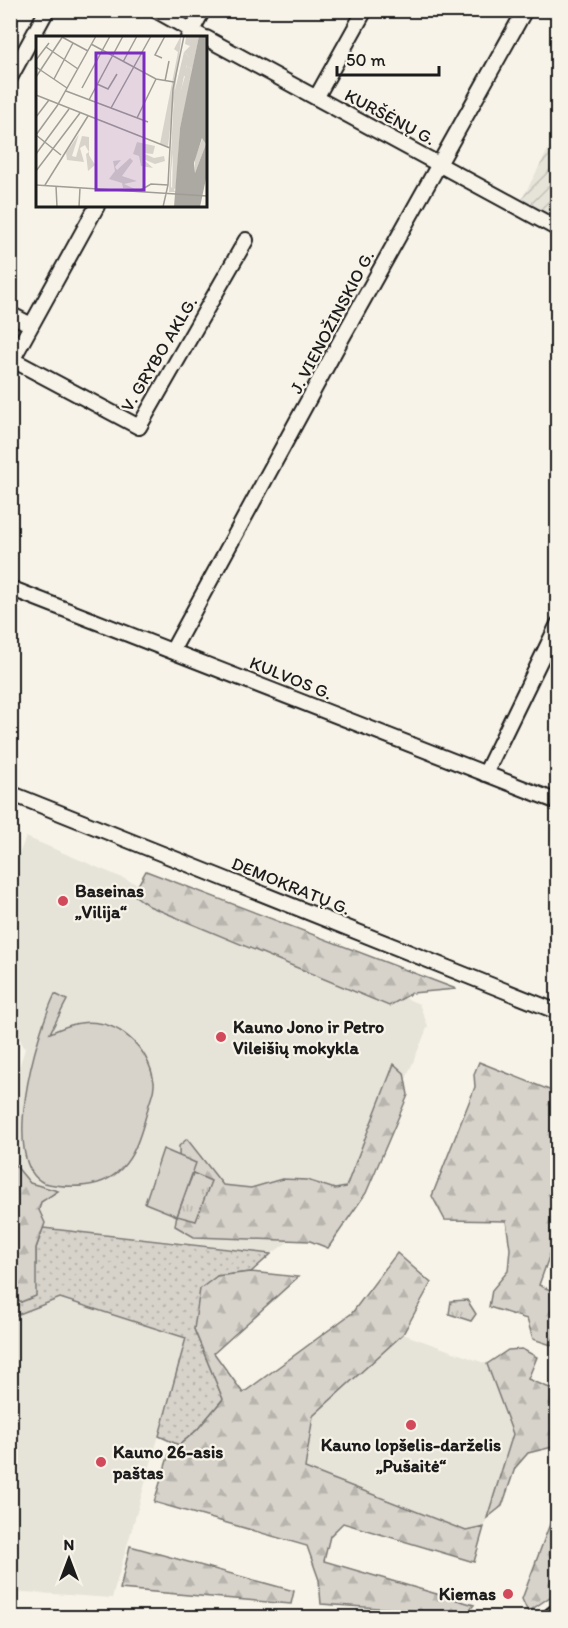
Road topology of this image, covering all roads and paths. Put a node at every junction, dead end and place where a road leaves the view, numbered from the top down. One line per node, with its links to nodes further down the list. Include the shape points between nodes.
1 (47, 10): 8 (street)
2 (155, 10): 6 (street, KURŠĖNŲ G.)
3 (203, 10): 6 (street)
4 (364, 10): 9 (street)
5 (525, 10): 10 (street, J. VIENOŽINSKIO G.)
6 (190, 34)
7 (207, 39): 9 (street, KURŠĖNŲ G.)
8 (10, 78)
9 (316, 98): 10 (street, KURŠĖNŲ G.)
10 (439, 164): 12 (street, KURŠĖNŲ G.); 19 (street, J. VIENOŽINSKIO G.)
11 (96, 207): 15 (street)
12 (558, 228)
13 (246, 240): 16 (street, V. GRYBO AKLG., via 139,427)
14 (10, 314): 15 (street)
15 (31, 325): 16 (street)
16 (12, 362)
17 (10, 588): 19 (street, KULVOS G.)
18 (558, 624): 20 (street)
19 (172, 651): 20 (street, KULVOS G.)
20 (485, 774): 22 (street, KULVOS G.)
21 (10, 793): 23 (street, DEMOKRATŲ G.)
22 (558, 802)
23 (558, 1012)

